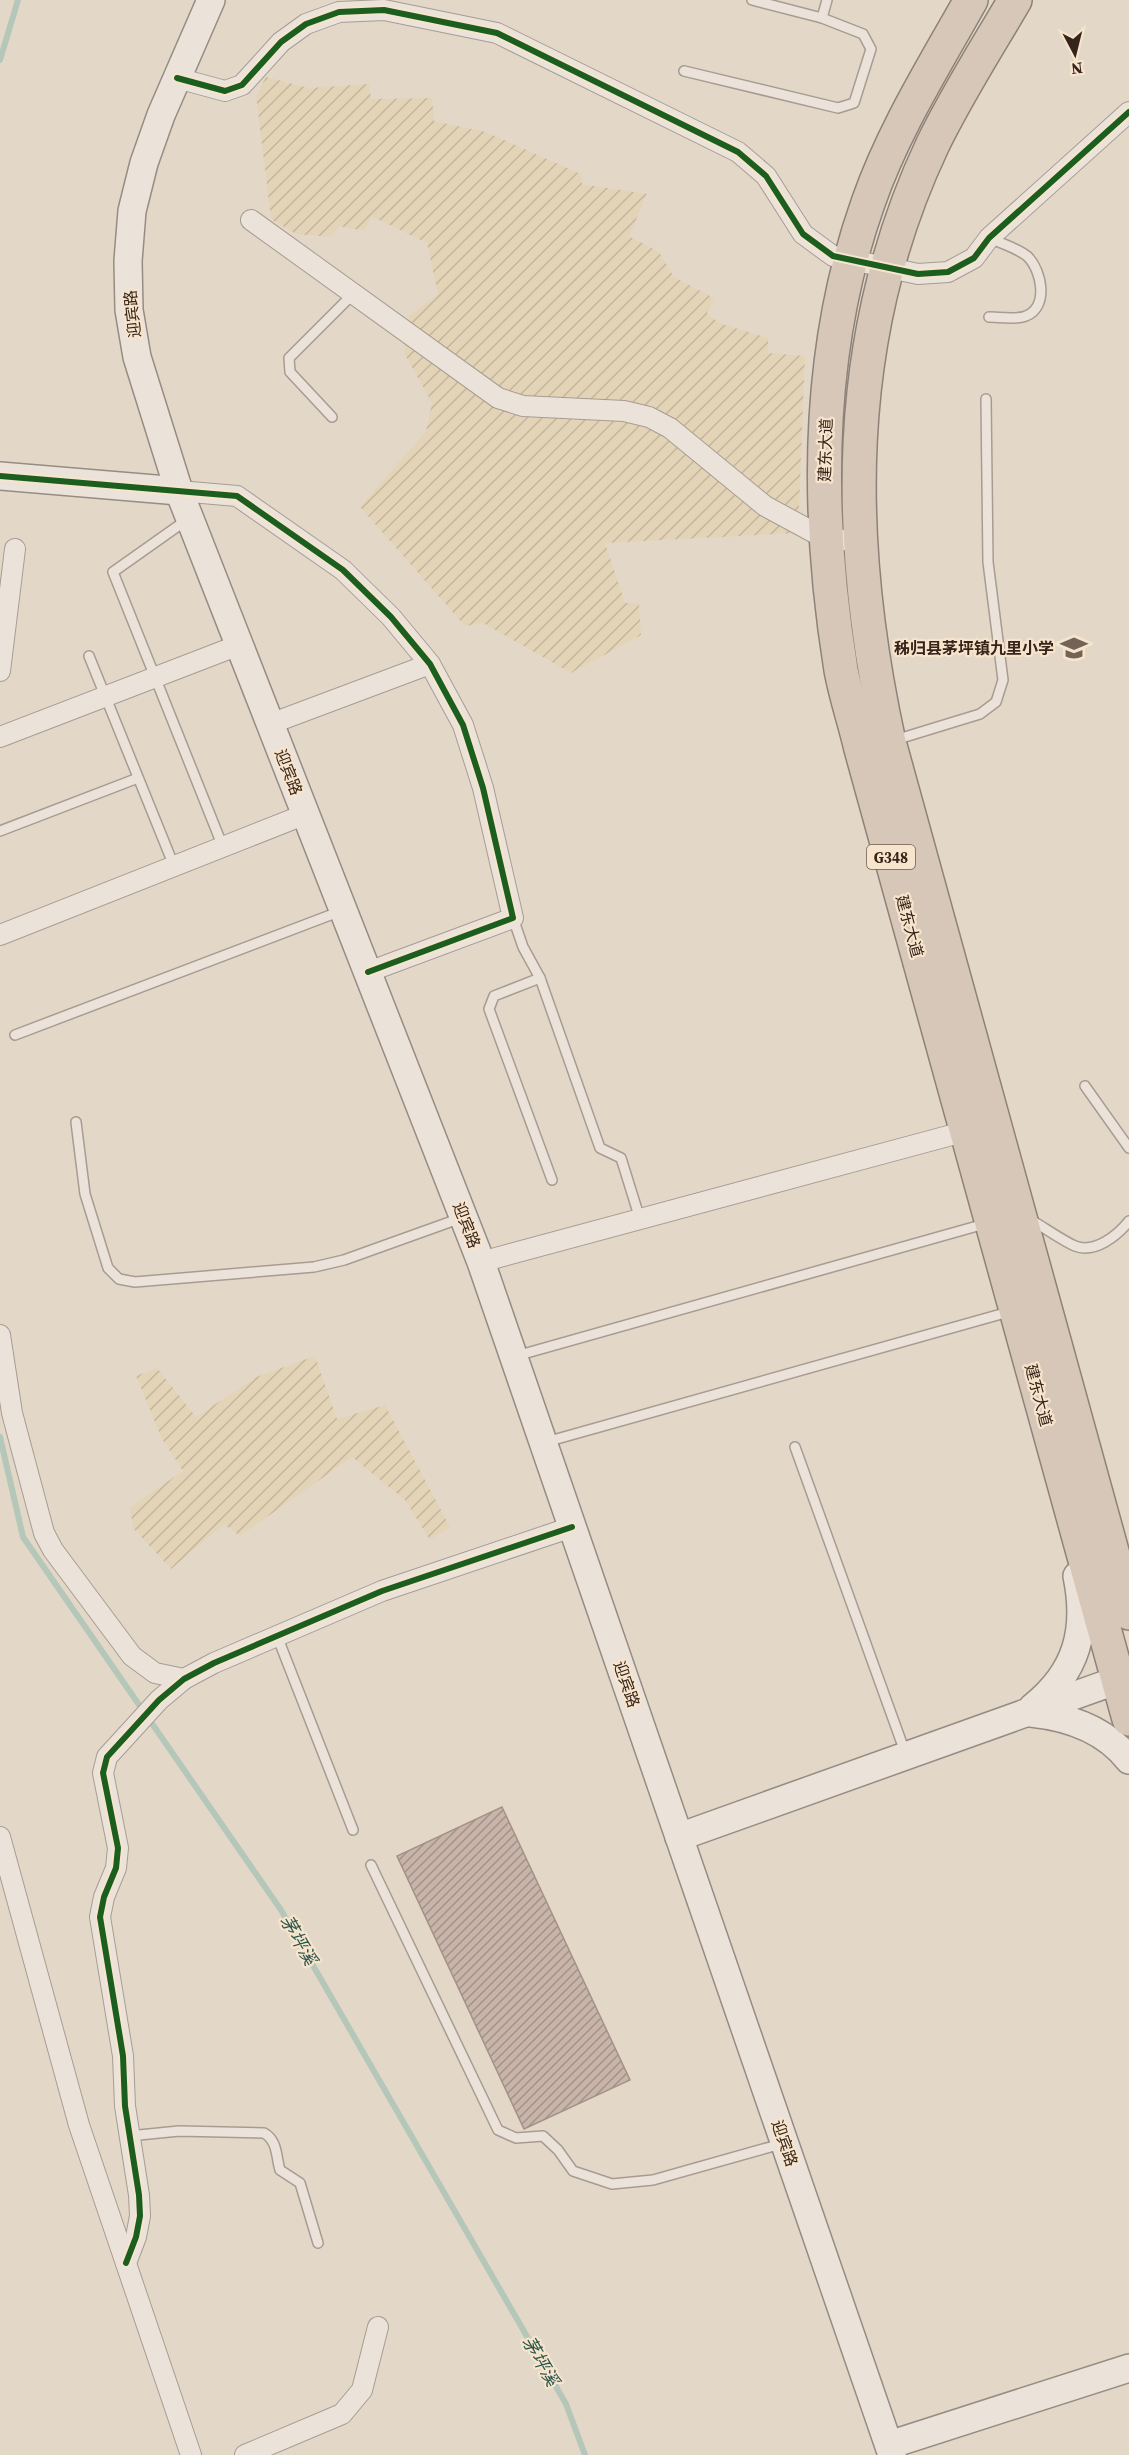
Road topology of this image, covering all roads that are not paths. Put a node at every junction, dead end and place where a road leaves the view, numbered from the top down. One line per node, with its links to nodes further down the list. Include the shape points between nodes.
1 (211, 0): 8 (main road, 迎宾路)
2 (752, 0): 6 (lane)
3 (827, 0): 6 (lane)
4 (970, 0): 12 (highway, 建东大道 / G348, via 899,129 868,202)
5 (1015, 0): 13 (highway, 建东大道 / G348, via 932,146 903,217)
6 (822, 18): 7 (lane, via 863,34 871,49 854,103 838,108)
7 (684, 71)
8 (177, 78): 12 (street, via 225,91 242,85 281,42 306,24 339,12 384,10 497,33 738,152 766,176 803,234 833,256); 19 (main road, 迎宾路, via 144,163 132,212 128,261 129,310 137,357)
9 (1129, 112): 11 (street)
10 (251, 220): 14 (street)
11 (989, 238): 13 (street, via 974,258 948,272 918,274); 15 (lane, via 1026,256 1038,272 1041,290 1037,307 1026,316)
12 (850, 261): 13 (street); 21 (highway, 建东大道 / G348, via 831,355 825,432)
13 (888, 269): 22 (highway, 建东大道 / G348, via 867,365 860,441)
14 (353, 294): 17 (lane, via 289,358 290,372); 21 (street, via 498,398 524,406 624,411 649,417 670,428 765,506)
15 (989, 317)
16 (986, 399): 32 (lane, via 988,562 1003,680 996,702 960,722)
17 (332, 417)
18 (0, 476): 19 (main road)
19 (178, 491): 20 (main road, 迎宾路); 26 (street, via 237,496 343,570 391,617)
20 (189, 518): 24 (main road, 迎宾路); 28 (lane, via 113,572)
21 (826, 539): 22 (street); 32 (highway, 建东大道 / G348, via 842,672)
22 (860, 541): 32 (highway, 建东大道 / G348, via 873,667)
23 (15, 549): 27 (street)
24 (239, 645): 28 (street); 30 (main road, 迎宾路)
25 (89, 657): 29 (lane)
26 (430, 664): 30 (street); 39 (street, via 463,725 483,788)
27 (0, 671)
28 (155, 677): 29 (street); 36 (lane)
29 (105, 696): 31 (street); 33 (lane)
30 (270, 724): 34 (main road, 迎宾路)
31 (0, 737)
32 (875, 746): 46 (highway, 建东大道 / G348)
33 (138, 778): 35 (lane); 37 (lane)
34 (306, 814): 36 (street); 38 (main road, 迎宾路)
35 (0, 831)
36 (223, 847): 37 (street)
37 (174, 866): 40 (street)
38 (343, 911): 41 (main road, 迎宾路); 43 (lane)
39 (513, 918): 41 (street); 42 (lane)
40 (0, 935)
41 (368, 972): 49 (main road, 迎宾路)
42 (540, 978): 48 (lane, via 494,996 489,1009); 51 (lane, via 600,1148 621,1158)
43 (15, 1035)
44 (1085, 1086): 47 (lane)
45 (76, 1122): 49 (lane, via 91,1216 108,1268 119,1279 135,1282 314,1267)
46 (981, 1128): 50 (highway, 建东大道 / G348); 51 (street)
47 (1129, 1148)
48 (552, 1180)
49 (463, 1217): 53 (main road, 迎宾路)
50 (1005, 1218): 52 (lane, via 1077,1247 1099,1245 1119,1234); 54 (highway, 建东大道 / G348); 56 (lane)
51 (640, 1219): 53 (street)
52 (1129, 1221)
53 (481, 1262): 56 (main road, 迎宾路)
54 (1030, 1307): 57 (lane); 59 (highway, 建东大道 / G348)
55 (0, 1335): 65 (street, via 12,1413 38,1515 49,1541 132,1656 155,1672)
56 (514, 1357): 57 (main road, 迎宾路)
57 (544, 1443): 60 (main road, 迎宾路)
58 (795, 1447): 68 (lane)
59 (1077, 1479): 61 (main road, via 1117,1525); 62 (highway, 建东大道 / G348); 64 (highway, 建东大道 / G348); 66 (main road, via 1069,1545 1082,1608 1080,1638 1060,1679)
60 (573, 1527): 63 (street, via 392,1587); 72 (main road, 迎宾路)
61 (1129, 1562)
62 (1129, 1613)
63 (277, 1636): 65 (street); 70 (lane)
64 (1124, 1678): 66 (main road); 67 (highway, 建东大道 / G348)
65 (184, 1679): 74 (street, via 159,1700 107,1757 103,1773 118,1848 116,1868 100,1917 123,2056)
66 (1027, 1712): 68 (main road); 69 (main road, via 1081,1723 1113,1743)
67 (1129, 1719)
68 (906, 1756): 72 (main road)
69 (1129, 1760)
70 (353, 1830)
71 (0, 1837): 77 (street, via 64,2076)
72 (679, 1837): 75 (main road, 迎宾路)
73 (371, 1865): 75 (lane, via 498,2130 516,2138 543,2136 573,2171 612,2184 653,2180)
74 (129, 2136): 76 (lane, via 179,2131 264,2133 274,2141 280,2170 304,2189); 77 (street, via 140,2216)
75 (785, 2143): 80 (main road, 迎宾路)
76 (318, 2243)
77 (126, 2263): 81 (street)
78 (378, 2327): 82 (street, via 362,2390 342,2414)
79 (1129, 2368): 80 (main road)
80 (890, 2450)
81 (191, 2455)
82 (245, 2455)

